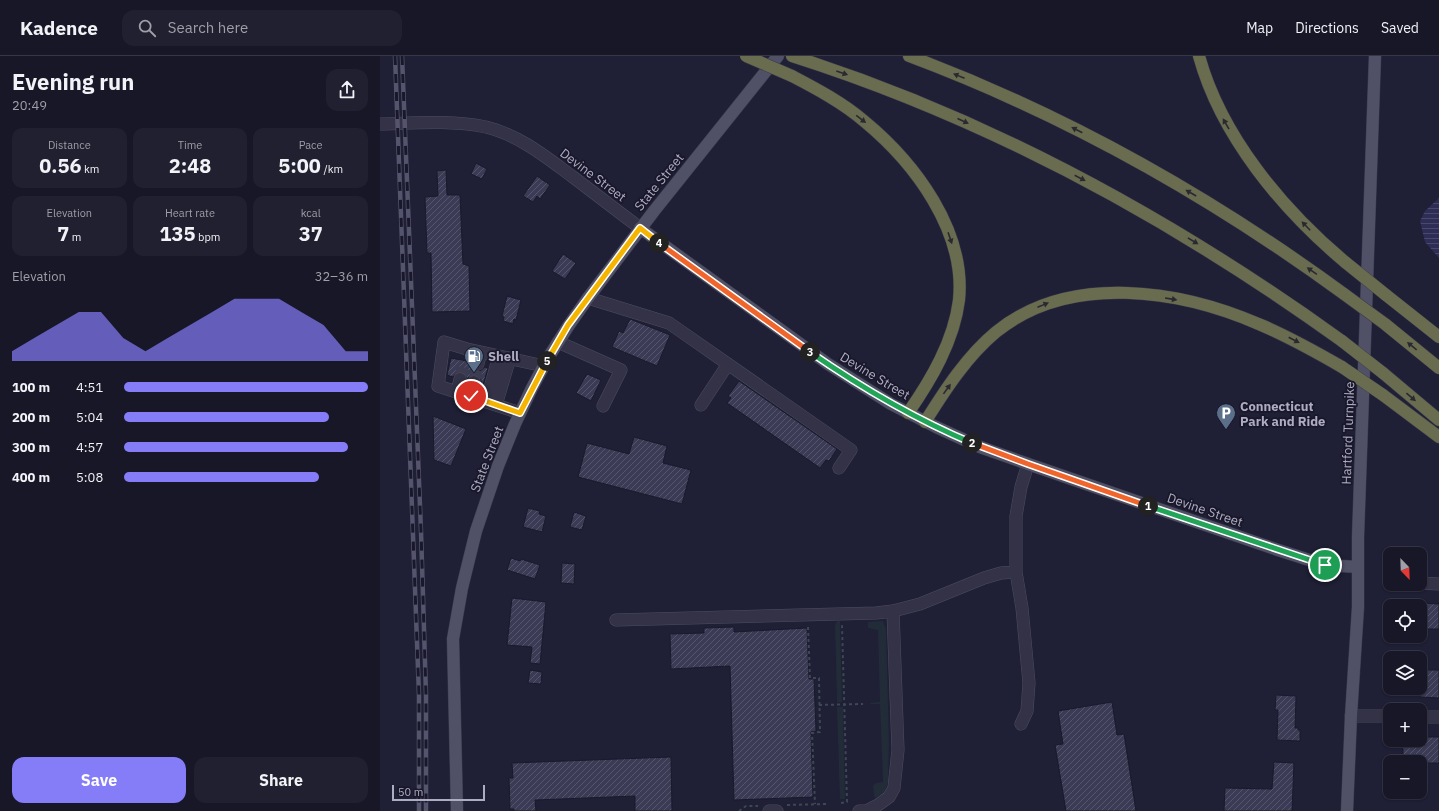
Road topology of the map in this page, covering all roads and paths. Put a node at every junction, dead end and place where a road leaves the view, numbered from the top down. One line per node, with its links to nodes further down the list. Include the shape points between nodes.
1 (745, 56): 25 (highway, one-way to 25, bridge, via 820,91 864,121 911,168 928,190 941,215 958,266 959,300 947,345 923,391)
2 (778, 56): 8 (main road, State Street)
3 (792, 56): 27 (highway, one-way to 27, bridge, via 932,107 1091,184 1199,245 1275,294 1342,341)
4 (909, 56): 17 (highway, one-way to 4, bridge, via 1344,294 1254,231 1205,201 1075,129 965,78)
5 (1199, 56): 10 (highway, one-way to 5, bridge, via 1345,262 1292,212 1245,153 1228,126 1216,104)
6 (1375, 56): 32 (main road, Hartford Turnpike)
7 (380, 124): 8 (street, Devine Street, via 453,123 497,130 554,163)
8 (640, 228): 9 (main road, State Street); 25 (main road, Devine Street, via 854,382)
9 (588, 298): 11 (main road, State Street); 15 (street, via 669,323)
10 (1439, 337)
11 (558, 342): 16 (main road, State Street); 24 (street, via 621,370)
12 (481, 352): 13 (street); 14 (street); 20 (street, via 466,355 444,342 438,386)
13 (505, 357): 16 (street); 22 (street)
14 (478, 364)
15 (728, 364): 23 (street); 31 (street, via 851,450)
16 (544, 366): 26 (main road, State Street)
17 (1439, 368)
18 (460, 379): 20 (street)
19 (474, 382): 21 (street)
20 (457, 392): 21 (street)
21 (471, 396): 22 (street)
22 (491, 403): 26 (street)
23 (701, 404)
24 (603, 406)
25 (908, 412): 28 (main road, Devine Street)
26 (520, 413): 47 (main road, State Street, via 498,466 476,531 453,639)
27 (1439, 420)
28 (925, 422): 29 (highway, one-way to 29, bridge, via 970,359 997,331 1017,318 1059,300 1105,293 1186,301 1244,318 1277,332 1342,367); 30 (main road, Devine Street, via 980,447)
29 (1439, 437)
30 (1028, 464): 32 (main road, Devine Street, via 1319,564); 33 (street, via 1016,516)
31 (839, 468)
32 (1358, 567): 41 (main road, Hartford Turnpike)
33 (1016, 572): 36 (street, via 984,578 920,604); 45 (street, via 1029,684 1027,711)
34 (1427, 583): 35 (street)
35 (1439, 584)
36 (893, 611): 37 (street); 50 (street, via 898,750 894,788 889,797 878,805 866,811)
37 (809, 615): 38 (street); 40 (path, via 810,678 819,678)
38 (616, 620)
39 (863, 704): 40 (path)
40 (819, 705): 46 (path, via 820,732 812,733)
41 (1351, 716): 42 (street); 51 (main road, Hartford Turnpike)
42 (1383, 716)
43 (1427, 717): 44 (street)
44 (1439, 717)
45 (1021, 724)
46 (815, 804)
47 (457, 811)
48 (769, 811): 49 (street)
49 (776, 811)
50 (859, 811)
51 (1347, 811)

